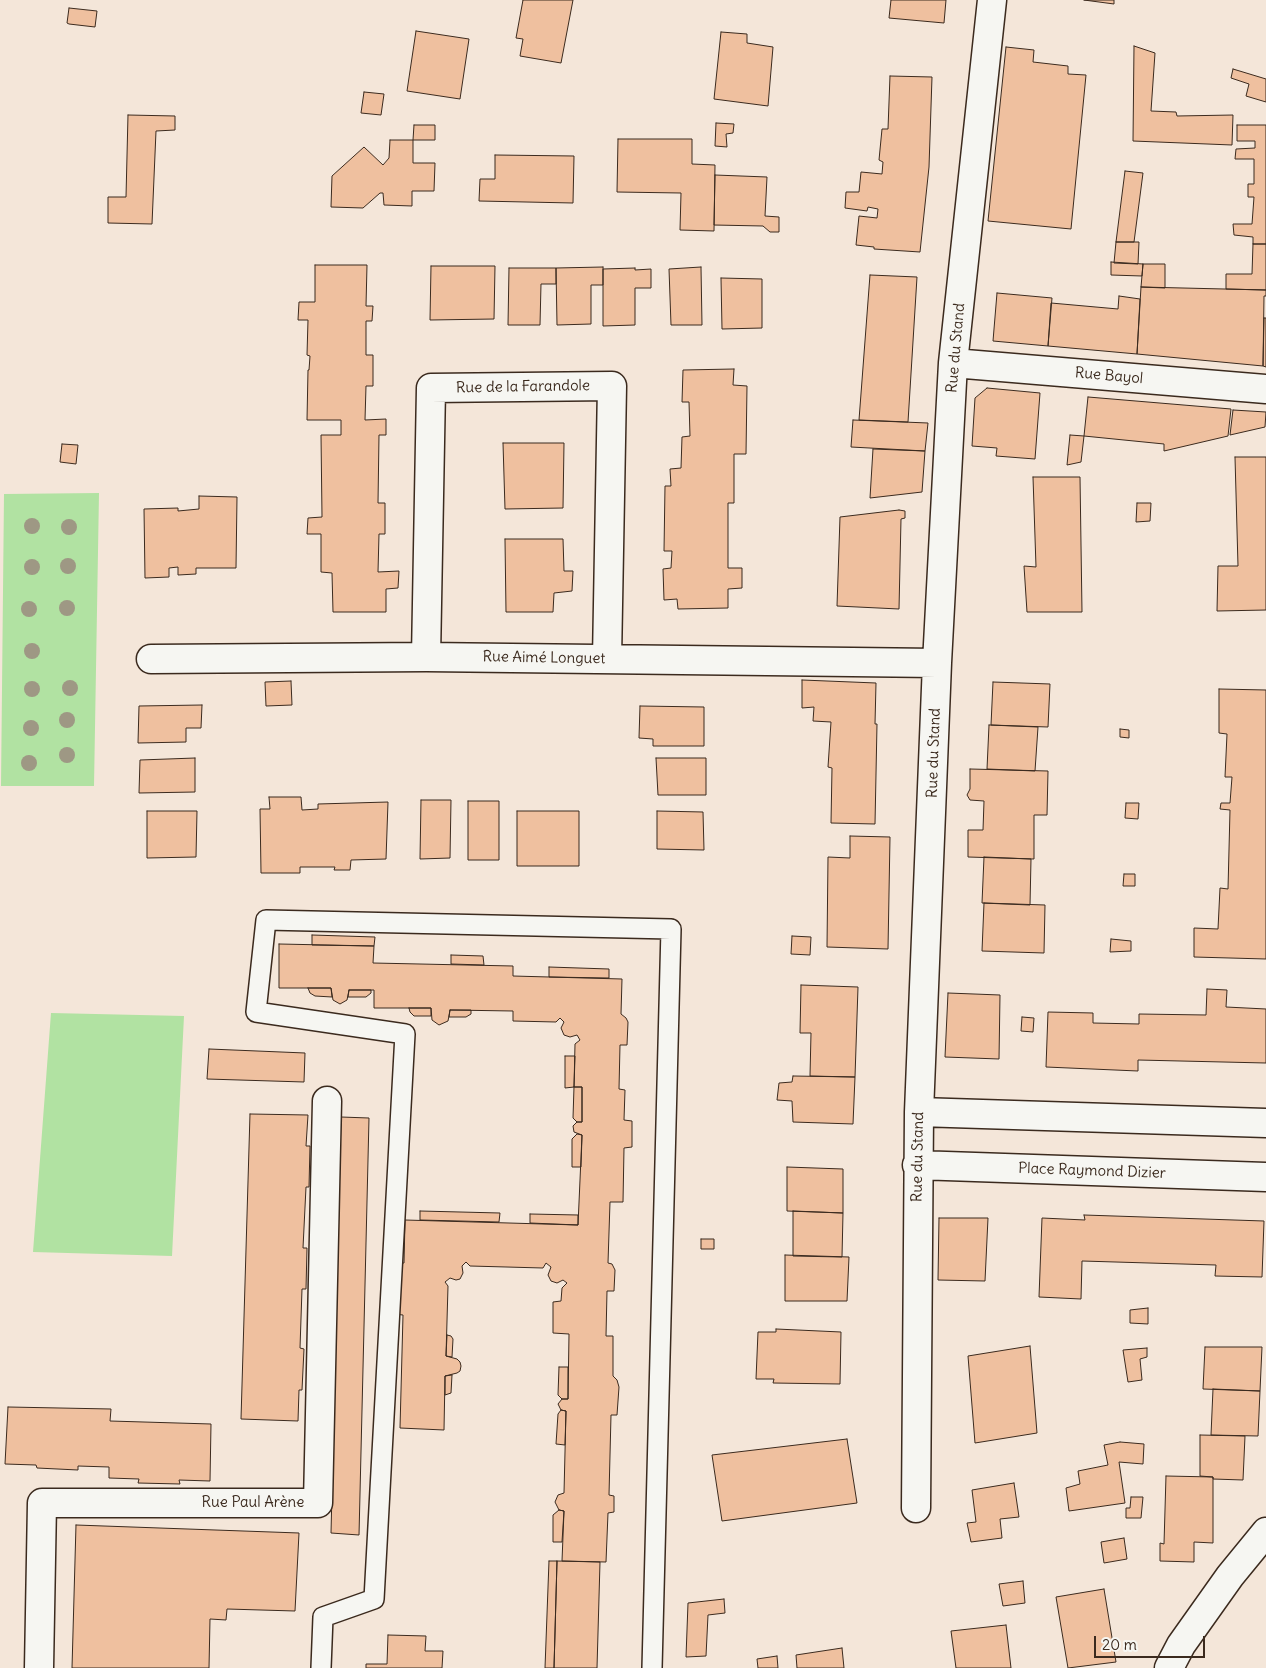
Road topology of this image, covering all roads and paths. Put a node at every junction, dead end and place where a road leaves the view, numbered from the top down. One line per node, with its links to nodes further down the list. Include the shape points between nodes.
1 (992, 0): 2 (street, Rue du Stand)
2 (953, 363): 3 (street, Rue Bayol); 7 (street, Rue du Stand)
3 (1266, 389)
4 (426, 657): 5 (street, Rue Aimé Longuet); 6 (street, Rue Aimé Longuet); 6 (street, Rue de la Farandole, via 430,388 612,386)
5 (151, 659)
6 (607, 659): 7 (street, Rue Aimé Longuet)
7 (938, 663): 9 (street, Rue du Stand)
8 (327, 1101): 15 (street, Rue Paul Arène, via 318,1503 42,1503)
9 (919, 1112): 10 (street); 11 (street, Rue du Stand)
10 (1266, 1123)
11 (917, 1166): 12 (street, Place Raymond Dizier); 13 (street, Rue du Stand)
12 (1266, 1177)
13 (916, 1508)
14 (1266, 1532): 18 (street, via 1224,1583)
15 (39, 1668)
16 (321, 1668): 17 (lane, via 323,1618 374,1599 405,1034 256,1012 266,920 671,929)
17 (652, 1668)
18 (1169, 1668)

